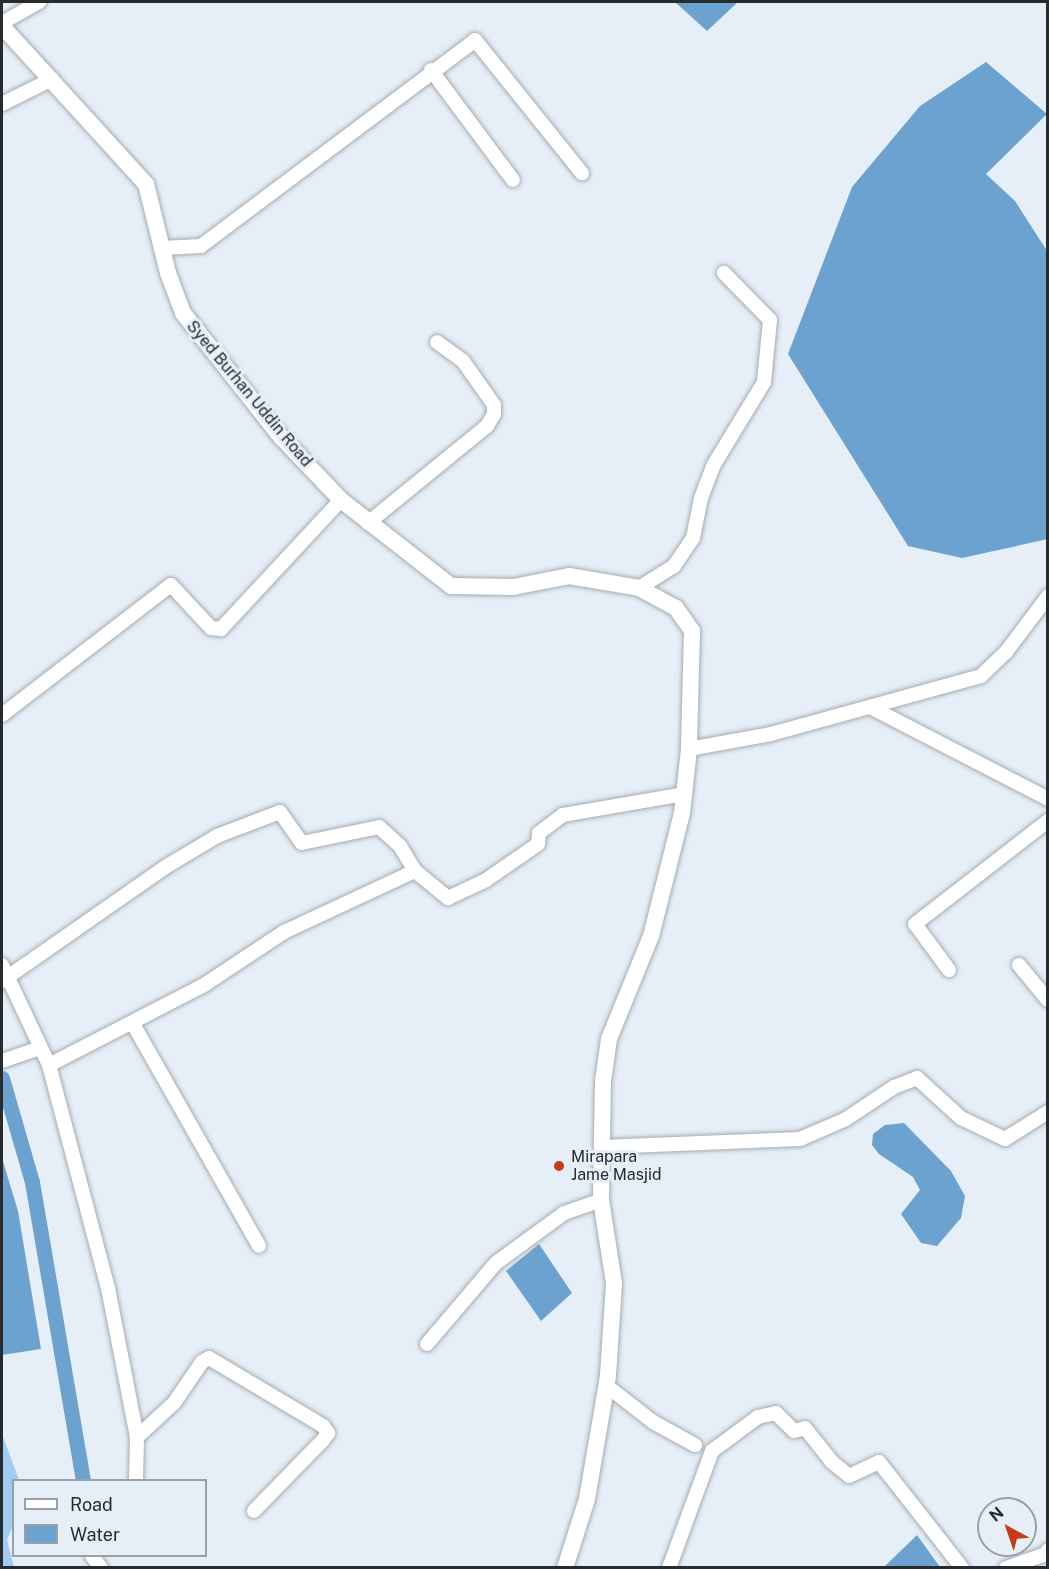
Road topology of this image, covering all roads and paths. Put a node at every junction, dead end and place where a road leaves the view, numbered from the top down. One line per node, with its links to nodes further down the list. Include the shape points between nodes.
1 (39, 2): 2 (street)
2 (2, 24): 4 (street, Syed Burhan Uddin Road)
3 (431, 70): 6 (street, via 475,39); 7 (street); 8 (street, via 201,246)
4 (52, 79): 5 (street); 8 (street, Syed Burhan Uddin Road, via 146,184)
5 (2, 104)
6 (582, 172)
7 (513, 180)
8 (162, 248): 11 (street, Syed Burhan Uddin Road, via 183,313 281,436)
9 (724, 273): 13 (street, via 770,320 764,382 713,466 693,538 674,566)
10 (437, 342): 12 (street, via 463,361 494,405 494,414 487,426)
11 (341, 500): 12 (street, Syed Burhan Uddin Road); 16 (street, via 221,628 211,628 171,585)
12 (368, 523): 13 (street, Syed Burhan Uddin Road, via 451,586 513,587 569,576)
13 (639, 588): 17 (street, Syed Burhan Uddin Road, via 676,608 692,631)
14 (1047, 596): 15 (street, via 1005,652 981,676)
15 (872, 708): 17 (street, via 771,734); 19 (street)
16 (2, 715)
17 (688, 748): 18 (street, Syed Burhan Uddin Road)
18 (684, 794): 21 (street, via 563,815 539,833 538,844 486,880 448,898); 32 (street, Syed Burhan Uddin Road, via 651,936 609,1039 603,1081)
19 (1047, 799)
20 (1047, 821): 24 (street, via 915,924)
21 (415, 872): 25 (street, via 400,846 379,827 302,843 280,812 217,836 167,866); 27 (street, via 284,932 204,986)
22 (2, 964): 25 (street)
23 (1019, 965): 26 (street)
24 (949, 970)
25 (5, 980): 28 (street)
26 (1047, 1000)
27 (133, 1024): 30 (street); 34 (street)
28 (40, 1048): 29 (street); 30 (street)
29 (2, 1061)
30 (49, 1065): 37 (street, via 108,1288)
31 (1047, 1112): 32 (street, via 1005,1139 961,1118 917,1078 894,1087 846,1119 800,1139)
32 (602, 1147): 33 (street, Syed Burhan Uddin Road)
33 (601, 1200): 35 (street, via 564,1213 496,1263); 36 (street, Syed Burhan Uddin Road, via 614,1283)
34 (259, 1246)
35 (427, 1344)
36 (607, 1386): 38 (street, via 653,1422); 42 (street, Syed Burhan Uddin Road, via 588,1499)
37 (137, 1437): 39 (street); 40 (street, via 174,1403 202,1362 209,1358 323,1426 328,1433 323,1440)
38 (695, 1445)
39 (136, 1479)
40 (254, 1511)
41 (1047, 1550): 45 (street, via 1046,1554)
42 (565, 1568)
43 (669, 1568): 44 (street, via 712,1451 758,1417 776,1413 794,1431 805,1428 832,1462 849,1476 879,1462)
44 (962, 1568)
45 (1006, 1568)

